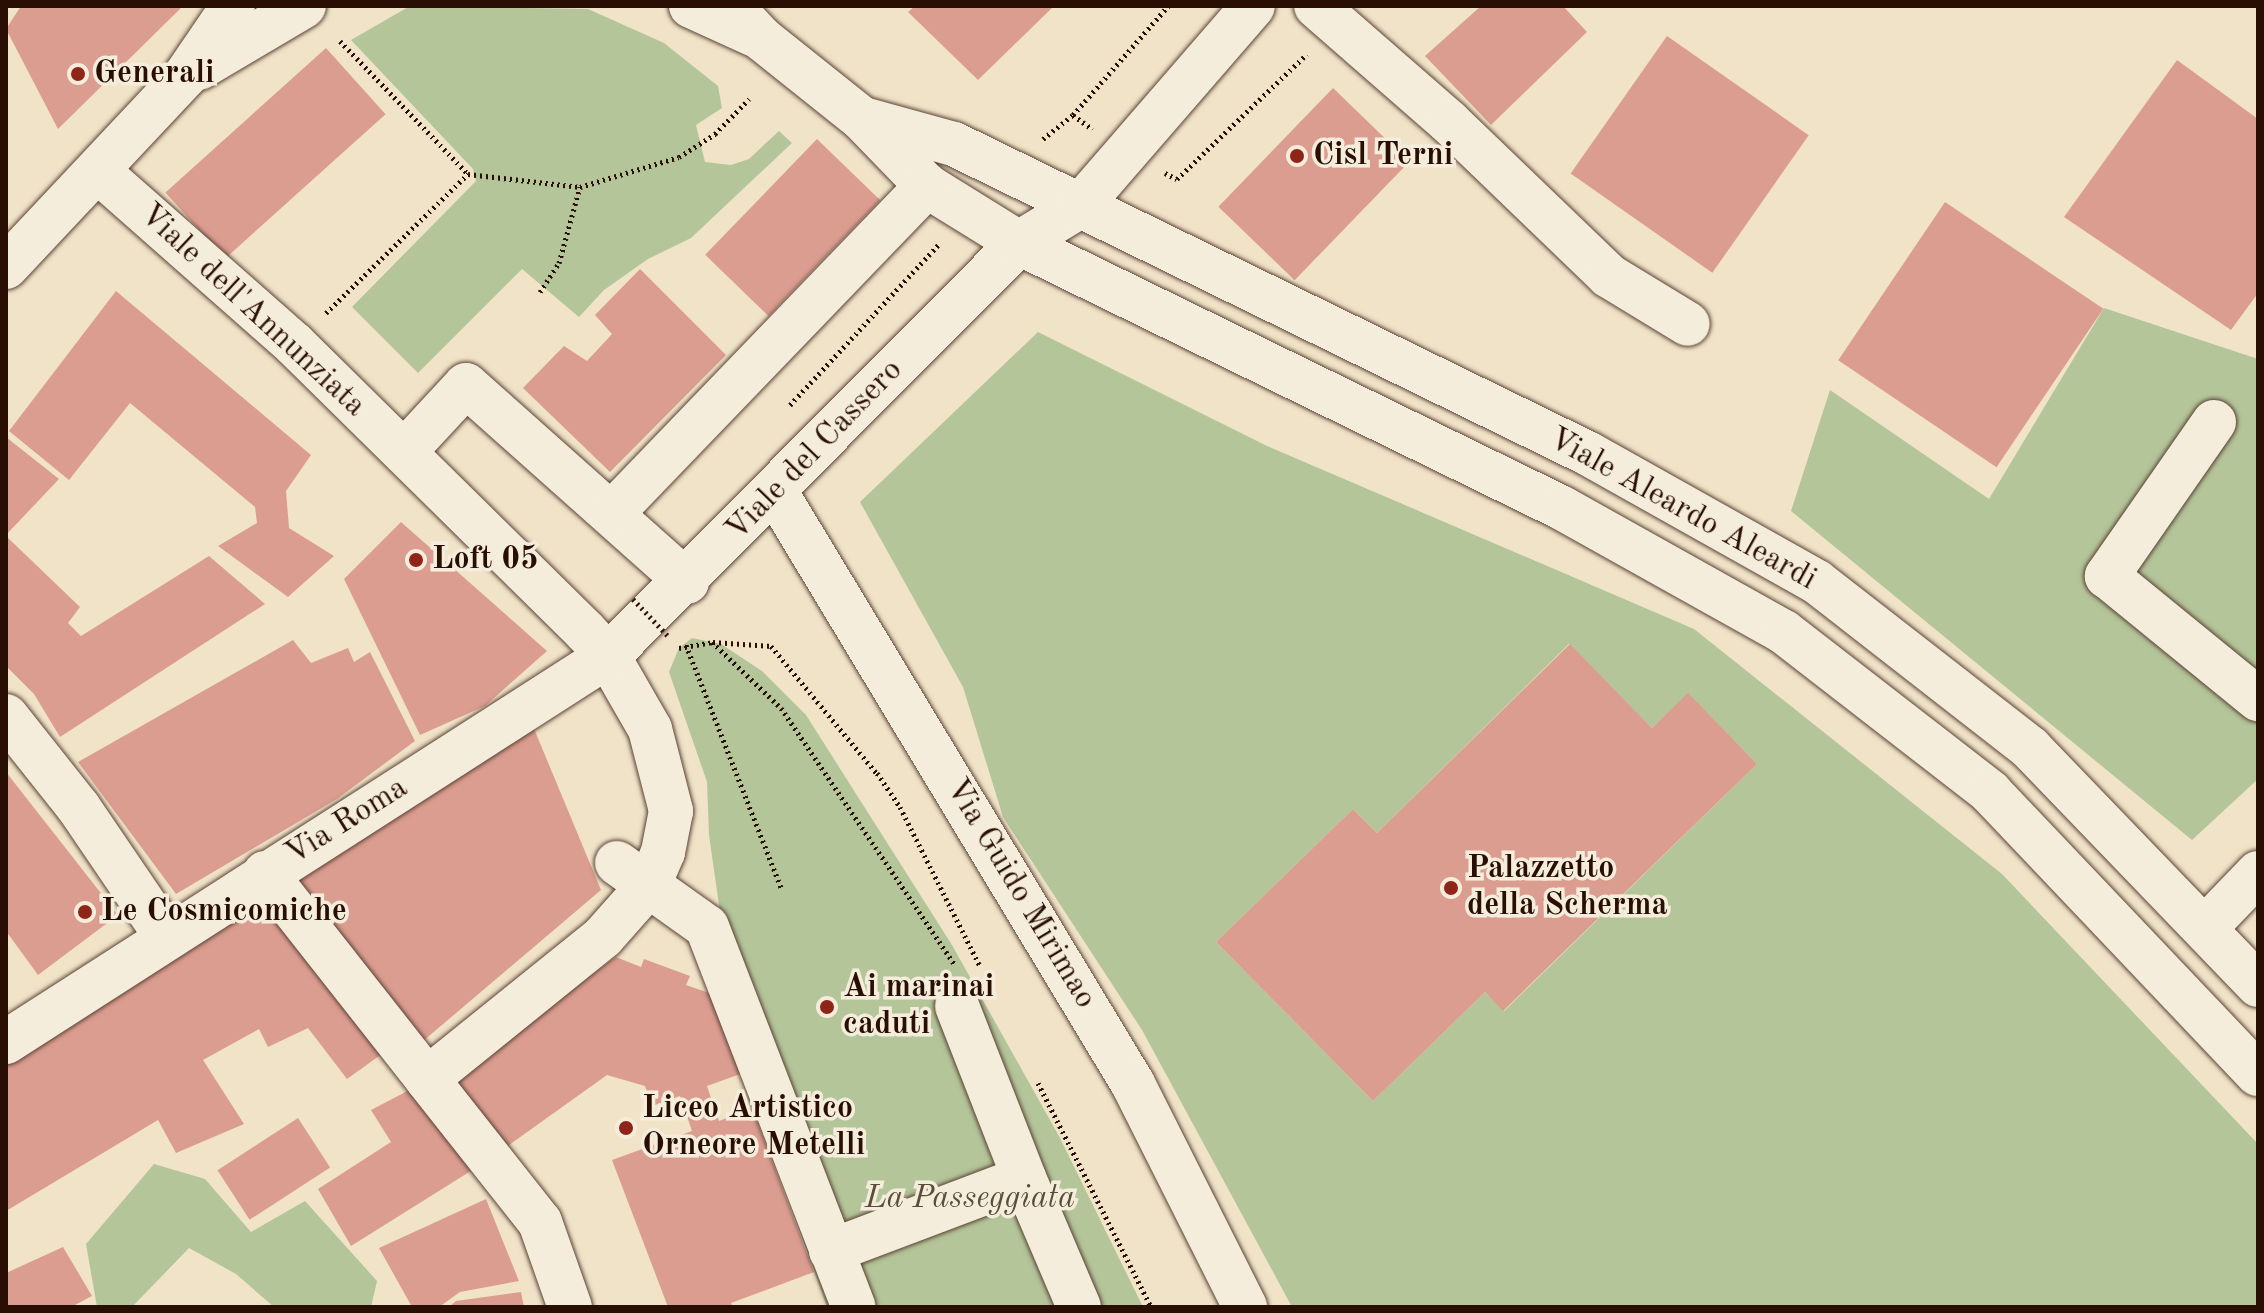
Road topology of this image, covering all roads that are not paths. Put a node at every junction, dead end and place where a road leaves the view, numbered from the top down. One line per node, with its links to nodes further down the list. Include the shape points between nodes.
1 (233, 6): 8 (street)
2 (304, 6): 8 (street)
3 (691, 6): 7 (street)
4 (731, 6): 7 (street)
5 (1253, 6): 12 (street, Viale del Cassero)
6 (1316, 6): 15 (street, via 1449,122 1609,276)
7 (762, 39): 9 (street)
8 (186, 75): 10 (street)
9 (861, 118): 11 (street); 12 (street, via 954,144)
10 (99, 172): 14 (street); 17 (street, Viale dell'Annunziata, via 294,344)
11 (927, 186): 13 (street); 19 (street)
12 (1080, 206): 13 (street, Viale del Cassero); 28 (street, Viale Aleardo Aleardi, via 1589,454 1817,582 2030,748)
13 (1019, 243): 18 (street, Viale del Cassero); 24 (street, Viale Aleardo Aleardi, via 1562,508 1784,632 1990,792)
14 (6, 267)
15 (1688, 324)
16 (2214, 422): 22 (street, via 2107,576)
17 (404, 452): 19 (street, via 466,385); 21 (street, Viale dell'Annunziata)
18 (775, 491): 20 (street, Viale del Cassero); 41 (street, Via Guido Mirimao, via 1133,1084)
19 (613, 512): 20 (street)
20 (664, 604): 21 (street, Viale del Cassero)
21 (608, 656): 25 (street, Viale dell'Annunziata, via 650,729 671,811); 26 (street, Via Roma, via 562,699)
22 (2258, 699)
23 (6, 716): 29 (street, via 79,808)
24 (2052, 855): 28 (street, Viale Aleardo Aleardi, via 2122,899); 34 (street, Viale Aleardo Aleardi)
25 (643, 867): 35 (street, via 603,937); 37 (street, via 707,927)
26 (265, 873): 29 (street, Via Roma); 35 (street)
27 (2258, 873): 28 (street)
28 (2206, 927): 30 (street, Viale Aleardo Aleardi); 33 (street, Viale Aleardo Aleardi)
29 (166, 936): 32 (street, Via Roma)
30 (2258, 985)
31 (957, 1006): 36 (street)
32 (6, 1042)
33 (2258, 1063)
34 (2258, 1074)
35 (427, 1079): 38 (street, via 540,1222)
36 (1024, 1178): 37 (street); 40 (street)
37 (831, 1251): 39 (street)
38 (570, 1307)
39 (854, 1307)
40 (1079, 1307)
41 (1245, 1307)

